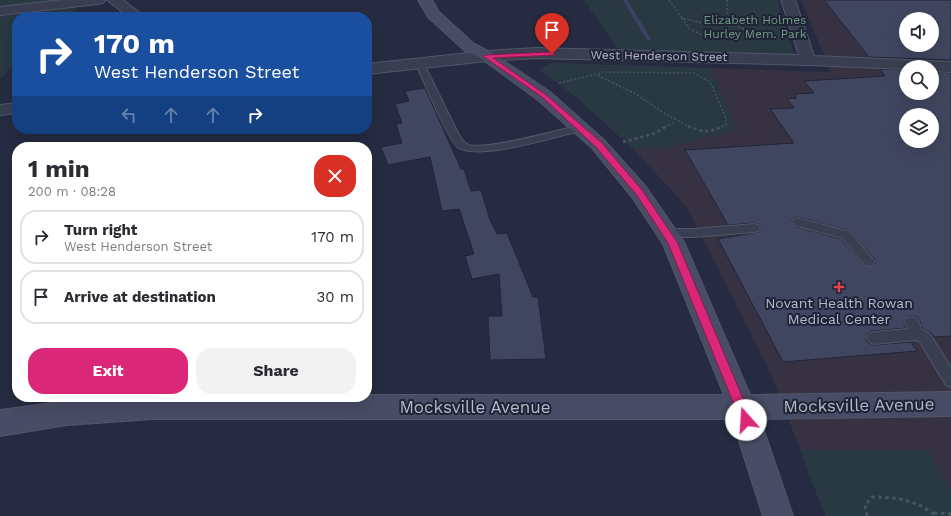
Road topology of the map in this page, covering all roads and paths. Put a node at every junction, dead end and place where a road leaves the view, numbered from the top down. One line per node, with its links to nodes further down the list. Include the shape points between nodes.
1 (98, 0): 7 (street)
2 (114, 0): 8 (street)
3 (425, 0): 13 (street, via 433,14 450,30 469,47)
4 (669, 0): 10 (path, via 682,18)
5 (727, 0): 9 (path)
6 (788, 0): 14 (street)
7 (0, 11)
8 (131, 12)
9 (727, 17): 10 (path); 11 (path)
10 (702, 23): 11 (path)
11 (736, 26): 12 (path)
12 (773, 41)
13 (487, 56): 14 (street, West Henderson Street, via 537,53); 15 (street, West Henderson Street); 24 (street, via 544,96)
14 (808, 60): 16 (street, West Henderson Street)
15 (420, 64): 17 (street, West Henderson Street); 24 (lane, via 454,135 462,146 473,149 491,148)
16 (951, 67)
17 (372, 69)
18 (594, 71): 19 (path)
19 (597, 74): 20 (path); 23 (path, via 650,103); 23 (path, via 688,73 710,82 725,116 726,125 719,131 708,132)
20 (555, 84)
21 (12, 109): 22 (street)
22 (0, 110)
23 (675, 122): 25 (path, via 653,134)
24 (580, 128): 28 (street, via 598,144 639,192)
25 (621, 143)
26 (798, 222): 29 (lane, via 846,235)
27 (754, 228): 28 (lane)
28 (666, 233): 33 (street, via 673,242)
29 (869, 262)
30 (874, 338): 31 (lane, via 914,328 925,338)
31 (951, 381)
32 (951, 404): 33 (street, Mocksville Avenue)
33 (742, 407): 34 (street, Mocksville Avenue, via 153,407 67,413); 37 (street)
34 (0, 424)
35 (935, 514): 36 (path); 38 (path, via 914,502 895,496 872,497 864,505)
36 (951, 514)
37 (778, 516)
38 (868, 516)

